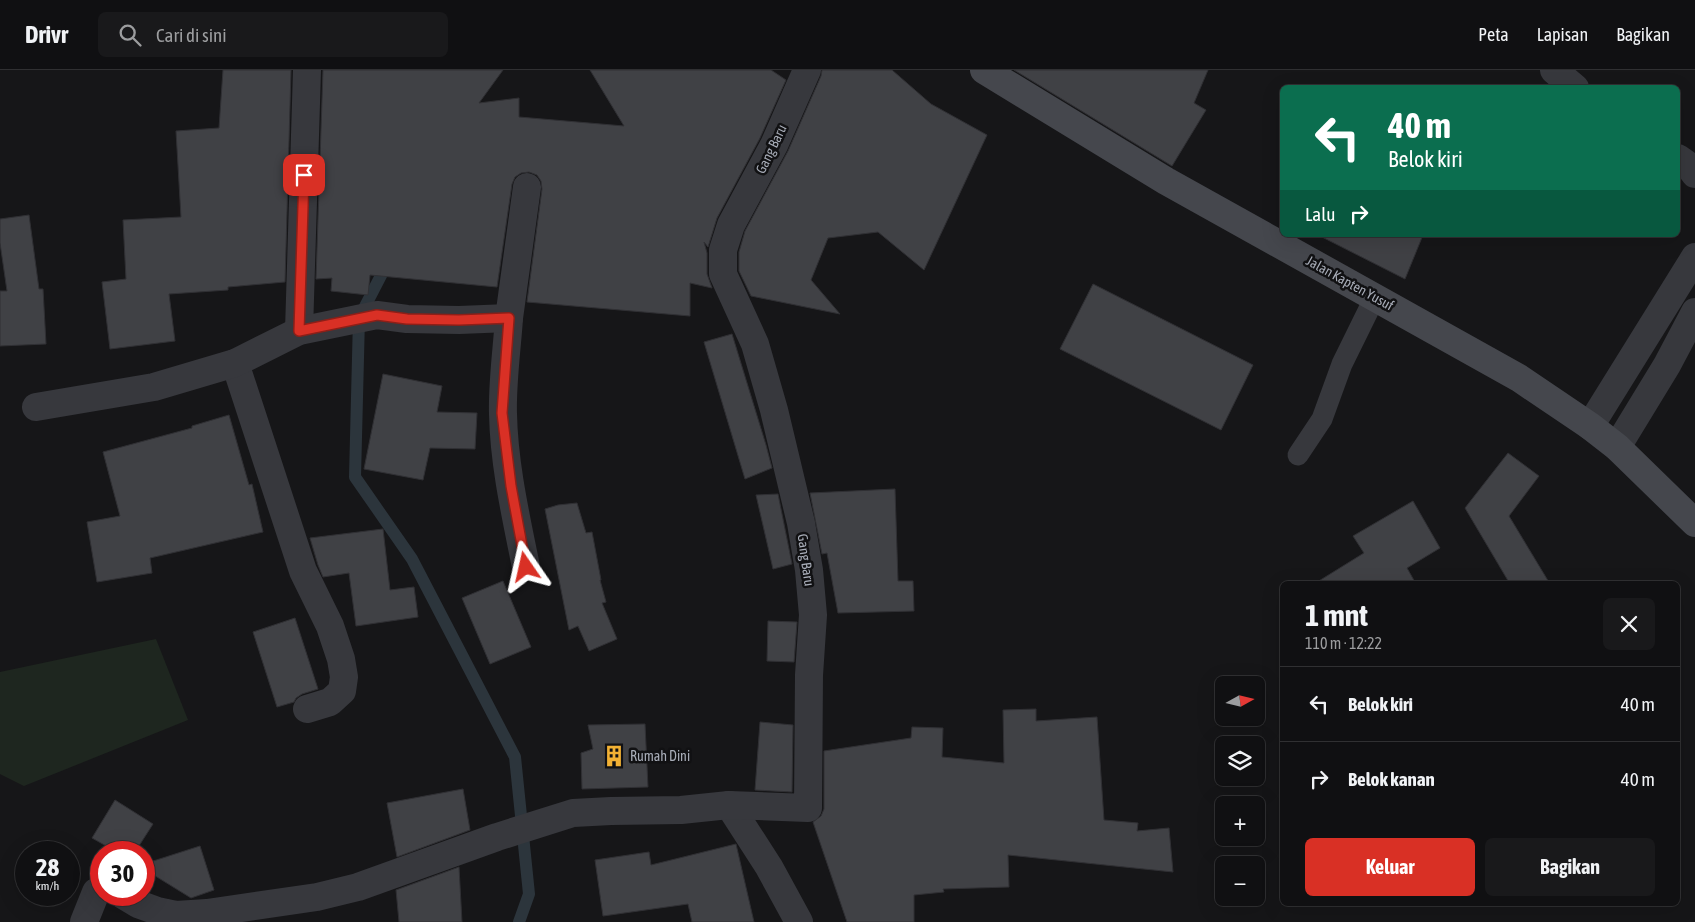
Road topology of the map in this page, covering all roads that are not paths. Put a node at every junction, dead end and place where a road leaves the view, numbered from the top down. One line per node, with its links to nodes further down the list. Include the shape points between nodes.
1 (306, 70): 13 (street)
2 (807, 70): 22 (street, Gang Baru, via 774,145 731,225 723,250 723,274 755,344 774,410 809,570 813,615 808,808)
3 (984, 70): 10 (main road, Jalan Kapten Yusuf, via 1166,181)
4 (1554, 70): 5 (street)
5 (1572, 85)
6 (1680, 159): 7 (street)
7 (1695, 174)
8 (527, 187): 12 (street)
9 (1695, 257): 16 (street)
10 (1375, 297): 16 (main road, Jalan Kapten Yusuf, via 1519,378); 18 (lane, via 1342,364 1322,419)
11 (1695, 312): 17 (street)
12 (509, 318): 13 (street, via 407,319 377,315); 20 (street, via 502,413)
13 (299, 331): 14 (street)
14 (235, 363): 15 (street, via 154,387); 21 (street, via 303,571 330,626 341,659 342,691 330,702)
15 (36, 407)
16 (1590, 426): 17 (main road, Jalan Kapten Yusuf)
17 (1617, 447): 19 (main road, Jalan Kapten Yusuf)
18 (1298, 455)
19 (1695, 523)
20 (526, 567)
21 (307, 709)
22 (729, 805): 24 (street, Gang Baru, via 682,810 573,813 358,887 317,896 176,915); 26 (street, via 770,867)
23 (90, 906): 25 (street)
24 (143, 906)
25 (84, 922)
26 (799, 922)

